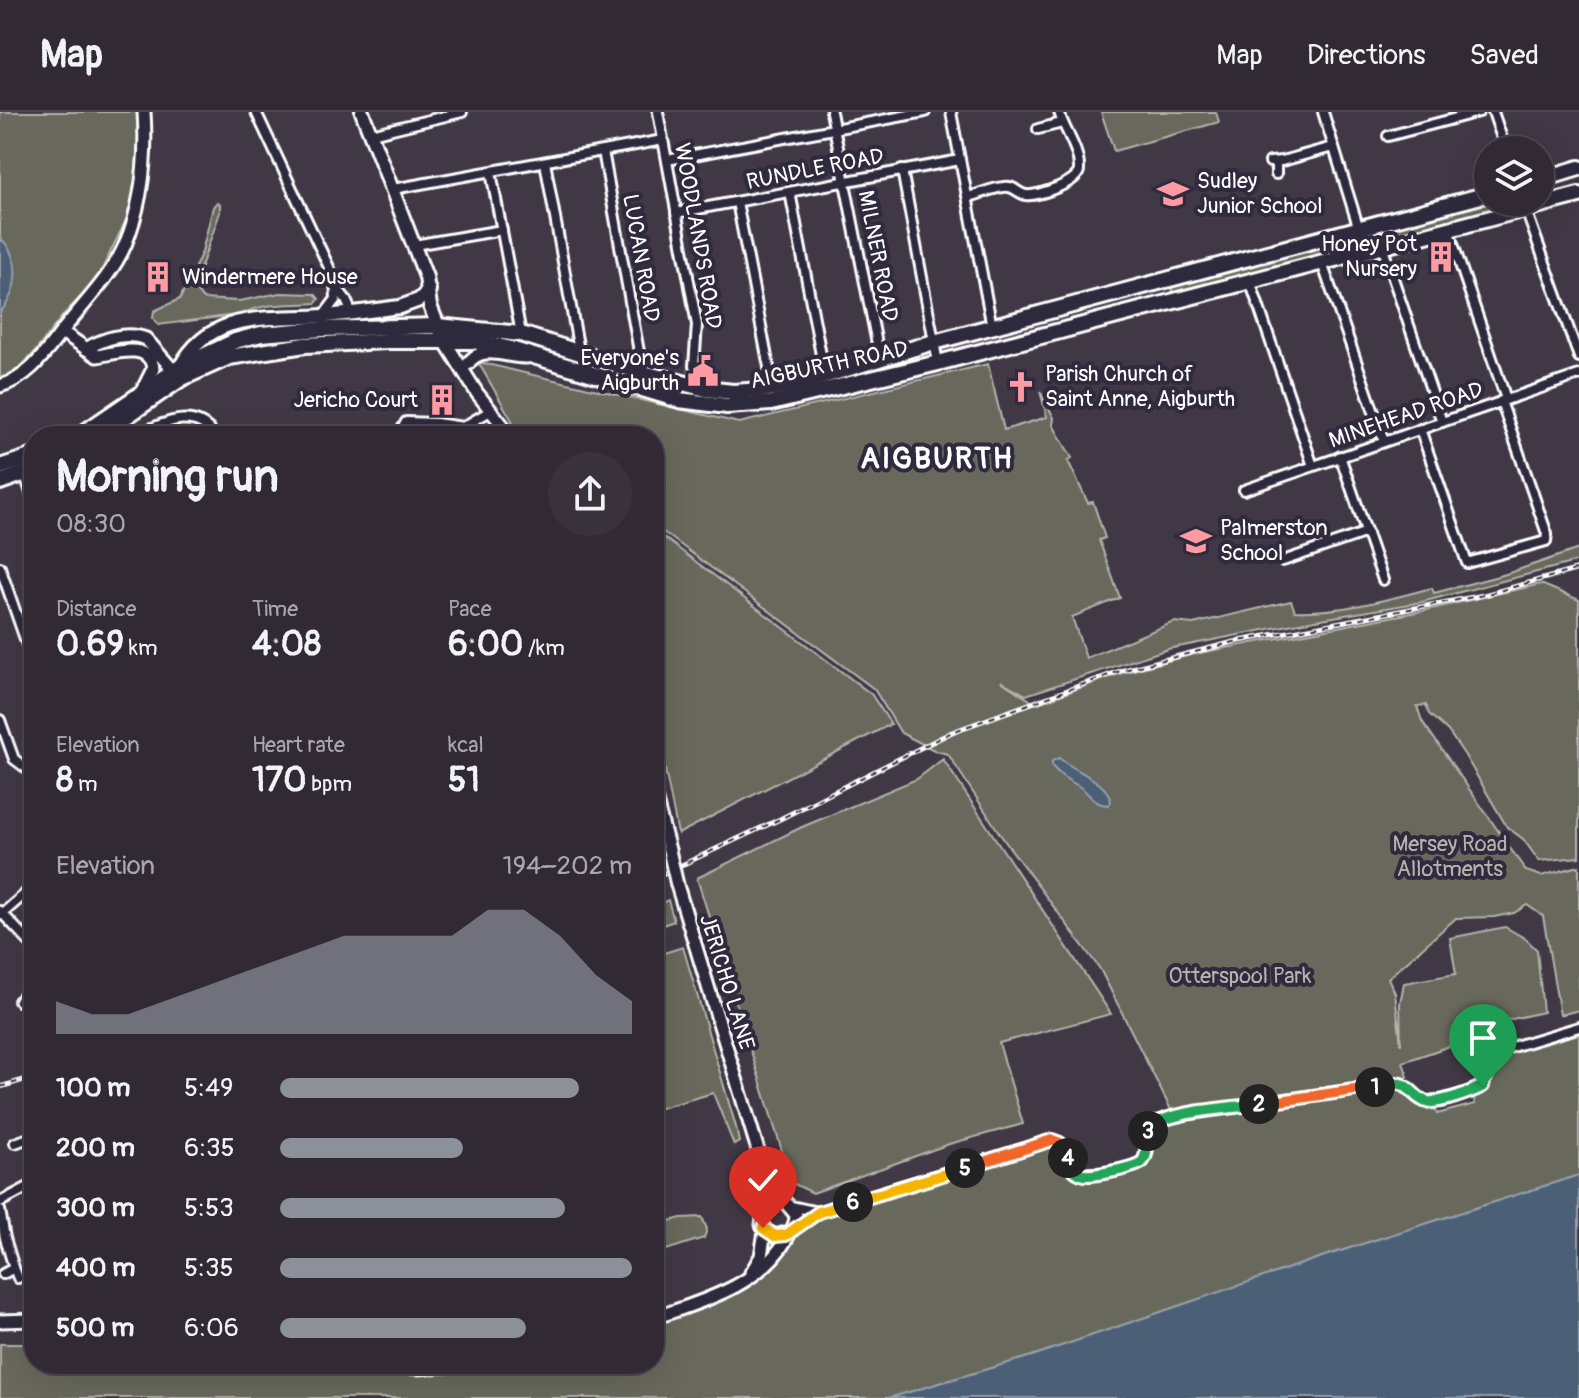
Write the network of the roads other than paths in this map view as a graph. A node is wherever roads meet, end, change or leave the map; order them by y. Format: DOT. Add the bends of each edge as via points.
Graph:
graph roads {
  1 [pos="144,112"];
  2 [pos="256,112"];
  3 [pos="362,112"];
  4 [pos="462,112"];
  5 [pos="659,112"];
  6 [pos="831,112"];
  7 [pos="925,112"];
  8 [pos="951,112"];
  9 [pos="1059,112"];
  10 [pos="1323,112"];
  11 [pos="1479,112"];
  12 [pos="1493,112"];
  13 [pos="1062,123"];
  14 [pos="834,129"];
  15 [pos="1038,129"];
  16 [pos="371,134"];
  17 [pos="1388,136"];
  18 [pos="1501,136"];
  19 [pos="663,140"];
  20 [pos="1333,147"];
  21 [pos="603,151"];
  22 [pos="667,160"];
  23 [pos="960,160"];
  24 [pos="545,162"];
  25 [pos="1579,168"];
  26 [pos="902,170"];
  27 [pos="491,172"];
  28 [pos="1276,174"];
  29 [pos="1554,176"];
  30 [pos="845,182"];
  31 [pos="393,189"];
  32 [pos="790,192"];
  33 [pos="1579,195"];
  34 [pos="968,197"];
  35 [pos="1474,198"];
  36 [pos="1554,200"];
  37 [pos="737,202"];
  38 [pos="676,213"];
  39 [pos="1489,216"];
  40 [pos="1528,216"];
  41 [pos="1448,229"];
  42 [pos="502,230"];
  43 [pos="1360,230"];
  44 [pos="414,245"];
  45 [pos="1382,246"];
  46 [pos="1322,263"];
  47 [pos="1250,281"];
  48 [pos="337,288"];
  49 [pos="429,290"];
  50 [pos="352,313"];
  51 [pos="323,316"];
  52 [pos="992,327"];
  53 [pos="62,332"];
  54 [pos="446,333"];
  55 [pos="521,334"];
  56 [pos="934,342"];
  57 [pos="86,349"];
  58 [pos="579,351"];
  59 [pos="532,357"];
  60 [pos="1579,357"];
  61 [pos="880,359"];
  62 [pos="938,363"];
  63 [pos="694,366"];
  64 [pos="177,369"];
  65 [pos="468,370"];
  66 [pos="640,372"];
  67 [pos="1579,375"];
  68 [pos="825,376"];
  69 [pos="674,382"];
  70 [pos="0,386"];
  71 [pos="773,388"];
  72 [pos="706,389"];
  73 [pos="139,395"];
  74 [pos="1503,400"];
  75 [pos="490,411"];
  76 [pos="126,417"];
  77 [pos="1442,422"];
  78 [pos="94,426"];
  79 [pos="113,426"];
  80 [pos="131,426"];
  81 [pos="158,426"];
  82 [pos="205,426"];
  83 [pos="404,426"];
  84 [pos="456,426"];
  85 [pos="465,426"];
  86 [pos="503,426"];
  87 [pos="1420,429"];
  88 [pos="1384,441"];
  89 [pos="1340,456"];
  90 [pos="24,459"];
  91 [pos="1313,466"];
  92 [pos="0,467"];
  93 [pos="24,474"];
  94 [pos="0,482"];
  95 [pos="1244,490"];
  96 [pos="1367,532"];
  97 [pos="1283,561"];
  98 [pos="0,567"];
  99 [pos="1383,580"];
  100 [pos="24,636"];
  101 [pos="0,720"];
  102 [pos="24,763"];
  103 [pos="664,840"];
  104 [pos="24,894"];
  105 [pos="1,912"];
  106 [pos="24,936"];
  107 [pos="24,995"];
  108 [pos="19,1001"];
  109 [pos="1579,1027"];
  110 [pos="24,1140"];
  111 [pos="13,1144"];
  112 [pos="767,1180"];
  113 [pos="24,1189"];
  114 [pos="0,1202"];
  115 [pos="789,1204"];
  116 [pos="765,1207"];
  117 [pos="0,1210"];
  118 [pos="819,1212"];
  119 [pos="765,1231"];
  120 [pos="791,1231"];
  121 [pos="14,1268"];
  122 [pos="3,1274"];
  123 [pos="748,1277"];
  124 [pos="18,1278"];
  125 [pos="664,1314"];
  126 [pos="24,1320"];
  127 [pos="0,1321"];
  1 -- 53 [label="street" via="143,189 124,247"];
  2 -- 48 [label="street"];
  3 -- 16 [label="main road"];
  4 -- 16 [label="street"];
  5 -- 19 [label="street, WOODLANDS ROAD"];
  6 -- 14 [label="street, MILNER ROAD"];
  7 -- 14 [label="street"];
  8 -- 23 [label="street"];
  9 -- 13 [label="street"];
  10 -- 20 [label="street"];
  11 -- 17 [label="street"];
  12 -- 18 [label="street"];
  13 -- 15 [label="street"];
  13 -- 34 [label="street" via="1079,167 1072,182 1030,196 1005,186"];
  14 -- 22 [label="street"];
  14 -- 30 [label="street, MILNER ROAD"];
  16 -- 31 [label="main road"];
  19 -- 21 [label="street"];
  19 -- 22 [label="street, WOODLANDS ROAD"];
  20 -- 28 [label="street" via="1273,162"];
  20 -- 43 [label="street"];
  21 -- 24 [label="street"];
  21 -- 66 [label="street, LUCAN ROAD"];
  22 -- 38 [label="street, WOODLANDS ROAD"];
  23 -- 26 [label="street, RUNDLE ROAD"];
  23 -- 34 [label="street"];
  24 -- 27 [label="street"];
  24 -- 58 [label="street"];
  25 -- 29 [label="highway"];
  26 -- 30 [label="street, RUNDLE ROAD"];
  26 -- 56 [label="street"];
  27 -- 31 [label="street"];
  27 -- 42 [label="street"];
  30 -- 32 [label="street, RUNDLE ROAD"];
  30 -- 61 [label="street, MILNER ROAD"];
  31 -- 44 [label="main road"];
  32 -- 37 [label="street, RUNDLE ROAD"];
  32 -- 68 [label="street"];
  33 -- 36 [label="highway, AIGBURTH ROAD"];
  34 -- 52 [label="street"];
  35 -- 43 [label="highway, AIGBURTH ROAD"];
  37 -- 38 [label="street, RUNDLE ROAD"];
  37 -- 71 [label="street"];
  38 -- 63 [label="street, WOODLANDS ROAD" via="697,325"];
  39 -- 41 [label="highway, AIGBURTH ROAD"];
  40 -- 60 [label="street"];
  41 -- 45 [label="highway, AIGBURTH ROAD"];
  41 -- 74 [label="street"];
  42 -- 44 [label="street"];
  42 -- 55 [label="street"];
  43 -- 52 [label="highway, AIGBURTH ROAD"];
  44 -- 49 [label="main road"];
  45 -- 46 [label="highway, AIGBURTH ROAD"];
  45 -- 77 [label="street"];
  46 -- 47 [label="highway, AIGBURTH ROAD"];
  46 -- 88 [label="street"];
  47 -- 62 [label="highway, AIGBURTH ROAD"];
  47 -- 91 [label="street"];
  48 -- 50 [label="street"];
  48 -- 51 [label="street" via="334,304"];
  49 -- 50 [label="main road" via="409,305"];
  49 -- 54 [label="main road" via="430,306"];
  50 -- 51 [label="main road"];
  51 -- 64 [label="main road" via="236,322 207,334"];
  52 -- 56 [label="highway, AIGBURTH ROAD"];
  53 -- 57 [label="street"];
  53 -- 70 [label="street" via="19,379"];
  54 -- 55 [label="highway, AIGBURTH ROAD"];
  54 -- 59 [label="highway, AIGBURTH ROAD"];
  54 -- 64 [label="highway, AIGBURTH ROAD" via="322,329 261,334"];
  54 -- 65 [label="street"];
  54 -- 76 [label="highway, AIGBURTH ROAD" via="229,357 196,369"];
  55 -- 58 [label="highway, AIGBURTH ROAD"];
  56 -- 61 [label="highway, AIGBURTH ROAD"];
  56 -- 62 [label="street"];
  57 -- 64 [label="street" via="117,337 139,336"];
  57 -- 73 [label="street" via="97,356 129,351 149,357 153,369"];
  58 -- 66 [label="highway, AIGBURTH ROAD"];
  59 -- 62 [label="highway, AIGBURTH ROAD" via="679,400 727,406 795,399"];
  59 -- 65 [label="street" via="481,352 473,356"];
  61 -- 68 [label="highway, AIGBURTH ROAD"];
  63 -- 69 [label="street"];
  63 -- 72 [label="street" via="697,382"];
  64 -- 73 [label="highway, AIGBURTH ROAD"];
  65 -- 75 [label="street"];
  66 -- 69 [label="highway, AIGBURTH ROAD"];
  67 -- 74 [label="street, MINEHEAD ROAD"];
  68 -- 71 [label="highway, AIGBURTH ROAD"];
  69 -- 72 [label="highway, AIGBURTH ROAD"];
  71 -- 72 [label="highway, AIGBURTH ROAD"];
  73 -- 78 [label="highway, AIGBURTH ROAD"];
  74 -- 77 [label="street, MINEHEAD ROAD"];
  74 -- 87 [label="street" via="1546,541 1467,563"];
  75 -- 85 [label="street"];
  75 -- 86 [label="street"];
  76 -- 79 [label="highway, AIGBURTH ROAD"];
  76 -- 80 [label="street"];
  77 -- 87 [label="street, MINEHEAD ROAD"];
  81 -- 82 [label="street" via="183,419"];
  83 -- 84 [label="street"];
  87 -- 88 [label="street, MINEHEAD ROAD"];
  88 -- 89 [label="street, MINEHEAD ROAD"];
  89 -- 91 [label="street, MINEHEAD ROAD"];
  89 -- 96 [label="street"];
  90 -- 92 [label="highway"];
  91 -- 95 [label="street, MINEHEAD ROAD"];
  93 -- 94 [label="highway"];
  96 -- 97 [label="street"];
  96 -- 99 [label="street"];
  98 -- 100 [label="street"];
  101 -- 102 [label="street" via="14,759"];
  103 -- 112 [label="street, JERICHO LANE, bridge"];
  104 -- 105 [label="street"];
  105 -- 106 [label="street"];
  107 -- 108 [label="street"];
  109 -- 118 [label="street" via="1495,1052 1483,1086 1434,1101 1416,1097 1400,1083 1170,1117 1151,1125 1146,1155 1135,1166 1086,1175 1070,1166 1060,1143 1052,1140"];
  110 -- 111 [label="street"];
  112 -- 115 [label="street, JERICHO LANE"];
  112 -- 116 [label="street, JERICHO LANE"];
  113 -- 114 [label="street"];
  115 -- 116 [label="street" via="775,1201"];
  115 -- 118 [label="street"];
  115 -- 120 [label="street" via="796,1215"];
  116 -- 119 [label="street"];
  117 -- 121 [label="street"];
  118 -- 120 [label="street"];
  119 -- 120 [label="street" via="780,1237"];
  119 -- 123 [label="street" via="761,1256"];
  120 -- 123 [label="street" via="769,1263"];
  121 -- 122 [label="street"];
  121 -- 124 [label="street"];
  123 -- 125 [label="street" via="713,1297"];
  126 -- 127 [label="street"];
}
